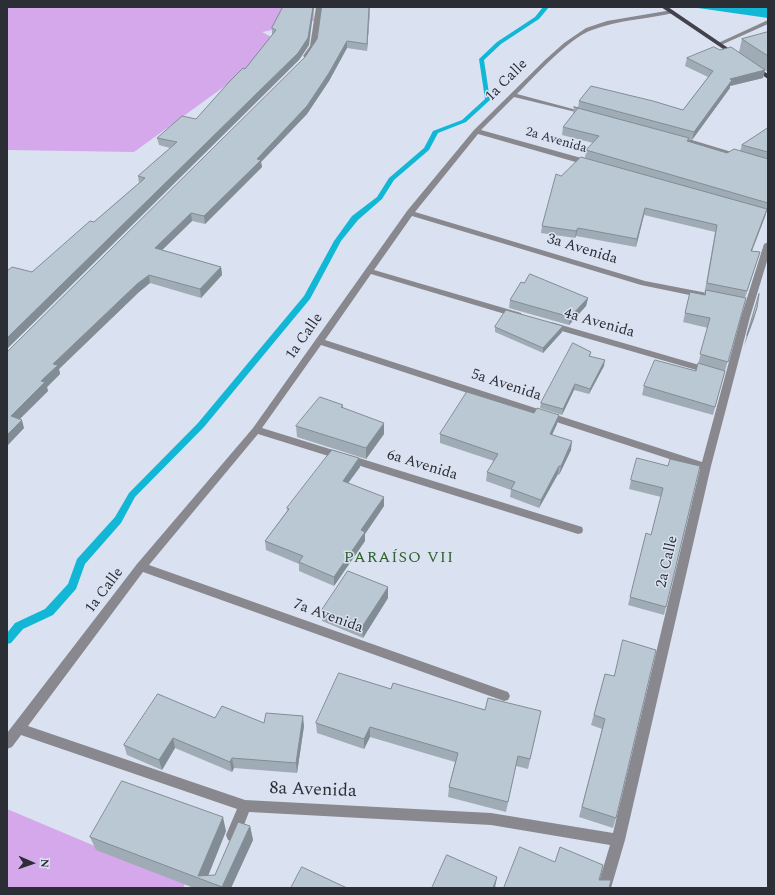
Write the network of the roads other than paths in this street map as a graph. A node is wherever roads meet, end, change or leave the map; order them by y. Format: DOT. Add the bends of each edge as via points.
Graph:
graph roads {
  1 [pos="319,7"];
  2 [pos="668,10"];
  3 [pos="768,22"];
  4 [pos="719,44"];
  5 [pos="743,60"];
  6 [pos="302,62"];
  7 [pos="750,65"];
  8 [pos="768,77"];
  9 [pos="513,95"];
  10 [pos="596,117"];
  11 [pos="476,131"];
  12 [pos="671,137"];
  13 [pos="746,158"];
  14 [pos="599,166"];
  15 [pos="410,213"];
  16 [pos="768,244"];
  17 [pos="368,271"];
  18 [pos="712,296"];
  19 [pos="526,318"];
  20 [pos="542,322"];
  21 [pos="319,341"];
  22 [pos="730,377"];
  23 [pos="256,430"];
  24 [pos="706,467"];
  25 [pos="578,530"];
  26 [pos="141,567"];
  27 [pos="504,696"];
  28 [pos="18,728"];
  29 [pos="7,743"];
  30 [pos="245,806"];
  31 [pos="618,840"];
  32 [pos="227,847"];
  33 [pos="604,888"];
  1 -- 6 [label="street" via="313,46"];
  2 -- 4 [label="main road"];
  2 -- 9 [label="street, 1a Calle" via="588,29 552,57"];
  3 -- 4 [label="street"];
  4 -- 5 [label="main road"];
  7 -- 8 [label="main road"];
  9 -- 10 [label="street"];
  9 -- 11 [label="street, 1a Calle"];
  11 -- 14 [label="street, 2a Avenida"];
  11 -- 15 [label="street, 1a Calle"];
  12 -- 13 [label="street"];
  15 -- 17 [label="street, 1a Calle"];
  15 -- 18 [label="street, 3a Avenida" via="644,283"];
  16 -- 22 [label="street, 2a Calle" via="745,303"];
  17 -- 19 [label="street"];
  17 -- 21 [label="street, 1a Calle"];
  20 -- 22 [label="street, 4a Avenida"];
  21 -- 23 [label="street, 1a Calle"];
  21 -- 24 [label="street, 5a Avenida"];
  22 -- 24 [label="street, 2a Calle"];
  23 -- 25 [label="street, 6a Avenida"];
  23 -- 26 [label="street, 1a Calle"];
  24 -- 31 [label="street, 2a Calle"];
  26 -- 27 [label="street, 7a Avenida"];
  26 -- 28 [label="street, 1a Calle"];
  28 -- 29 [label="street, 1a Calle"];
  28 -- 30 [label="street, 8a Avenida"];
  30 -- 31 [label="street, 8a Avenida" via="491,819"];
  30 -- 32 [label="street"];
  31 -- 33 [label="street, 2a Calle"];
}
